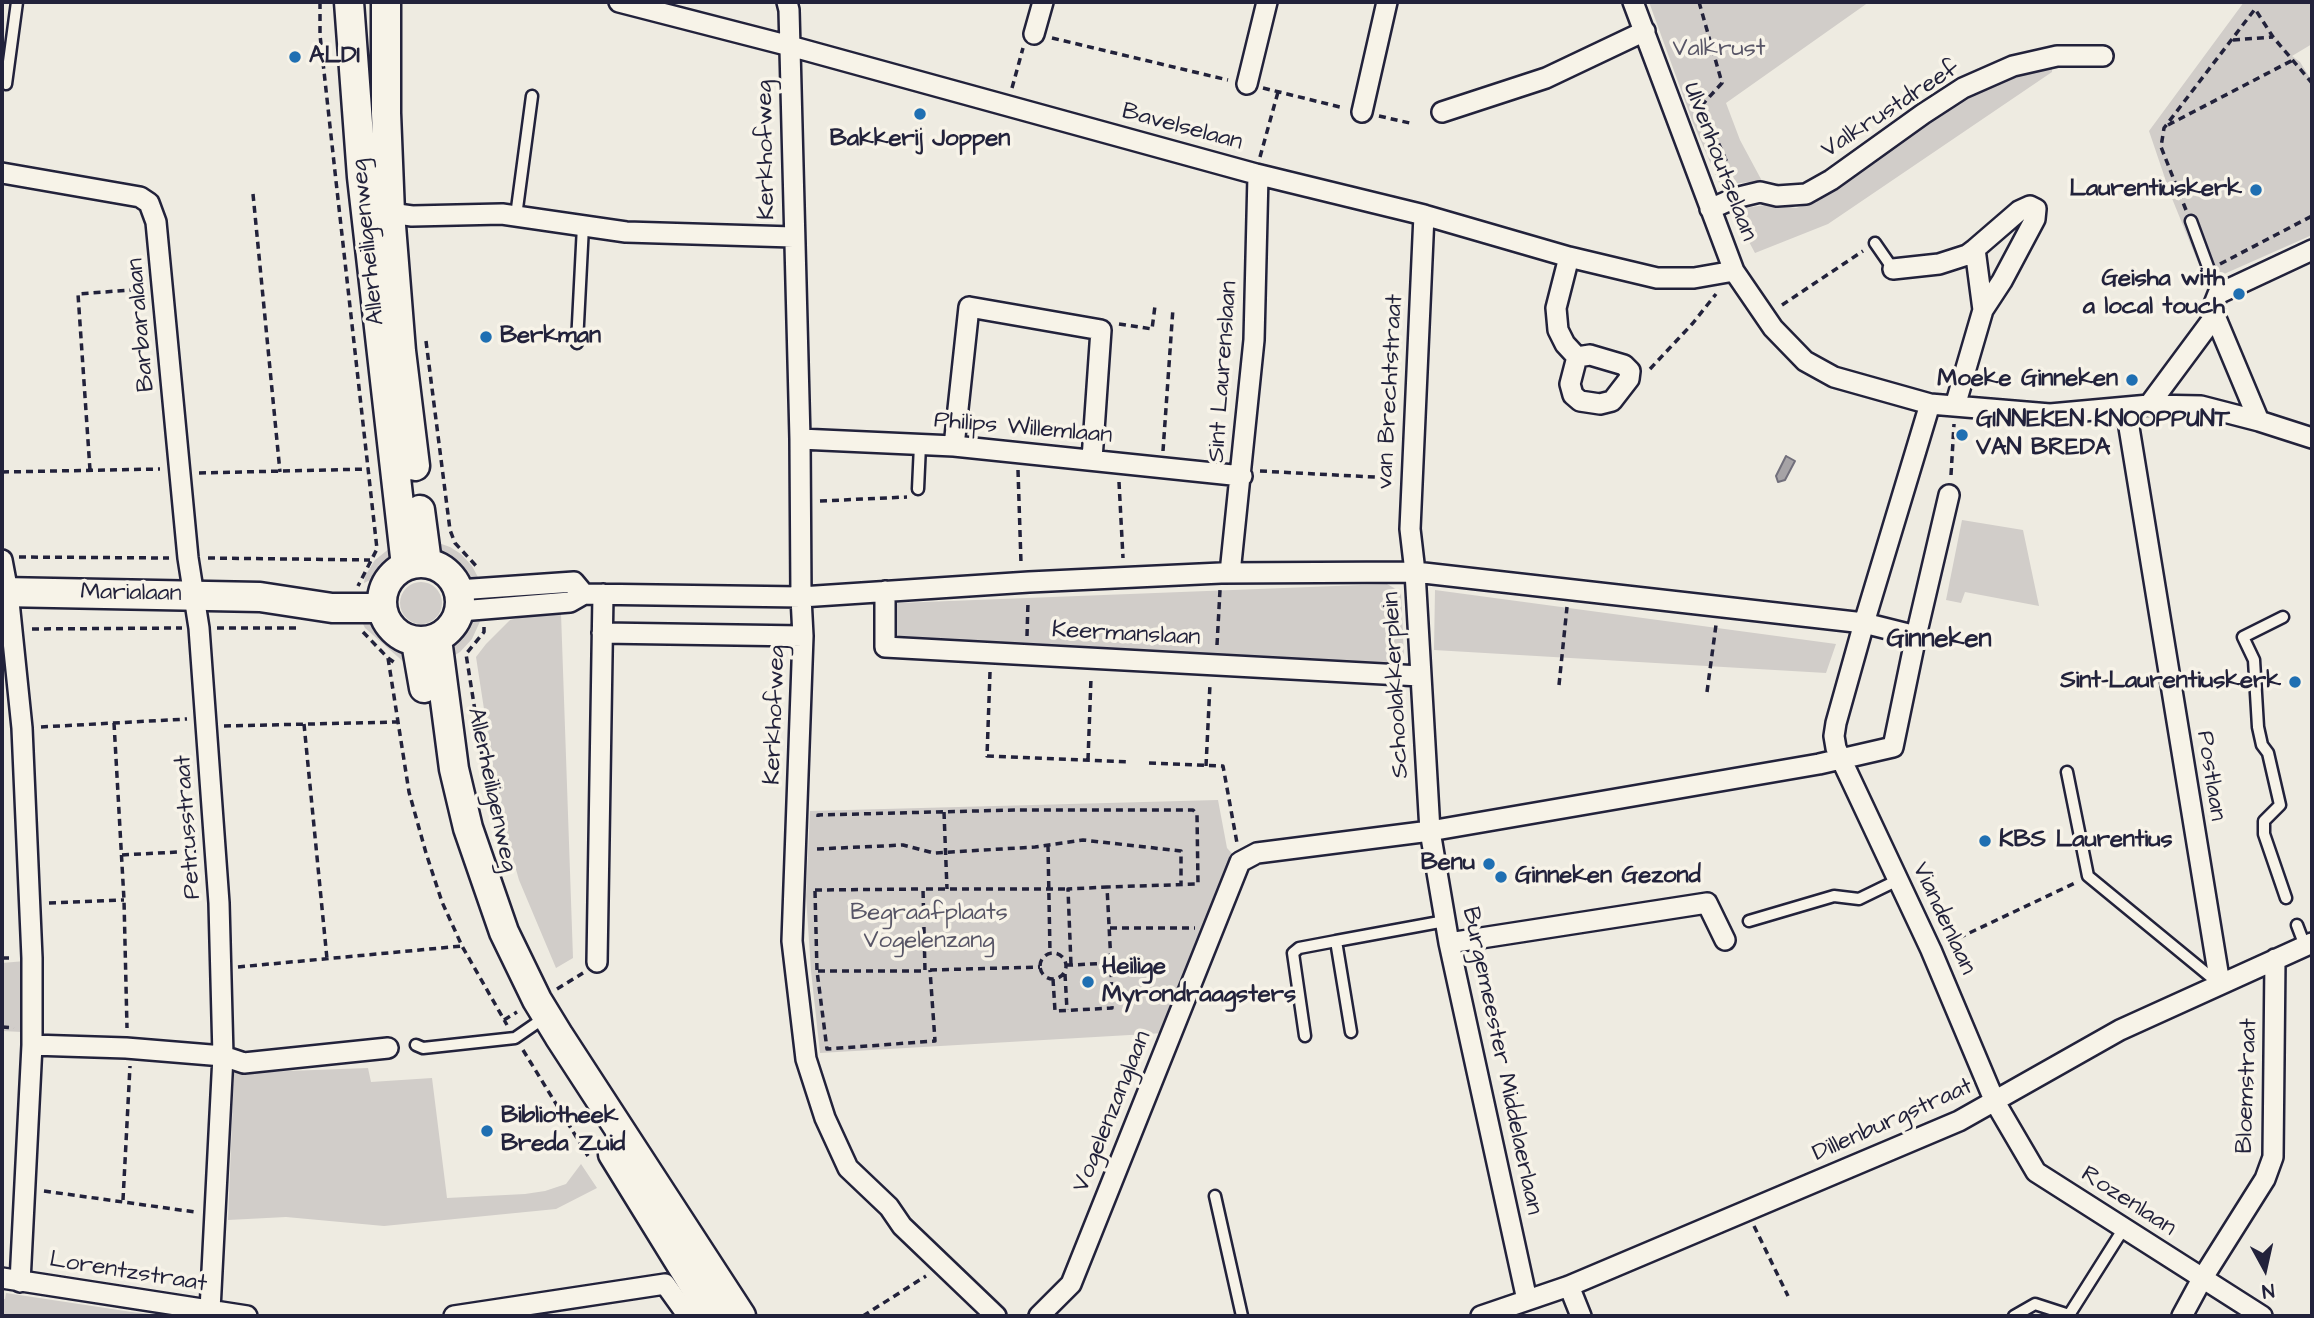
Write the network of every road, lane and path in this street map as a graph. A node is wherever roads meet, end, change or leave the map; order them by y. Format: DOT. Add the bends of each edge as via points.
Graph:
graph roads {
  1 [pos="18,2"];
  2 [pos="320,2"];
  3 [pos="349,2"];
  4 [pos="386,2"];
  5 [pos="619,2"];
  6 [pos="787,2"];
  7 [pos="1043,2"];
  8 [pos="1267,2"];
  9 [pos="1387,2"];
  10 [pos="1633,2"];
  11 [pos="1699,2"];
  12 [pos="1644,31"];
  13 [pos="1034,34"];
  14 [pos="2273,37"];
  15 [pos="2231,40"];
  16 [pos="790,46"];
  17 [pos="2103,56"];
  18 [pos="2293,60"];
  19 [pos="2312,83"];
  20 [pos="6,84"];
  21 [pos="1247,84"];
  22 [pos="1278,92"];
  23 [pos="532,96"];
  24 [pos="1008,106"];
  25 [pos="1362,112"];
  26 [pos="1442,112"];
  27 [pos="1414,124"];
  28 [pos="2166,126"];
  29 [pos="2,173"];
  30 [pos="1257,174"];
  31 [pos="253,194"];
  32 [pos="1707,202"];
  33 [pos="390,213"];
  34 [pos="1424,215"];
  35 [pos="516,216"];
  36 [pos="2312,216"];
  37 [pos="2191,221"];
  38 [pos="583,226"];
  39 [pos="793,237"];
  40 [pos="1875,243"];
  41 [pos="1975,249"];
  42 [pos="2312,250"];
  43 [pos="1570,257"];
  44 [pos="1892,270"];
  45 [pos="2208,270"];
  46 [pos="1734,271"];
  47 [pos="163,288"];
  48 [pos="2218,294"];
  49 [pos="1155,306"];
  50 [pos="1173,308"];
  51 [pos="1983,310"];
  52 [pos="1765,316"];
  53 [pos="2215,316"];
  54 [pos="1101,330"];
  55 [pos="425,331"];
  56 [pos="577,343"];
  57 [pos="1577,357"];
  58 [pos="1630,371"];
  59 [pos="1930,404"];
  60 [pos="1955,405"];
  61 [pos="2149,405"];
  62 [pos="2126,409"];
  63 [pos="2259,421"];
  64 [pos="2312,438"];
  65 [pos="800,439"];
  66 [pos="920,445"];
  67 [pos="954,446"];
  68 [pos="1017,452"];
  69 [pos="1092,459"];
  70 [pos="1118,462"];
  71 [pos="1162,467"];
  72 [pos="369,469"];
  73 [pos="90,470"];
  74 [pos="180,471"];
  75 [pos="2,472"];
  76 [pos="281,472"];
  77 [pos="1242,473"];
  78 [pos="1412,479"];
  79 [pos="918,489"];
  80 [pos="1949,495"];
  81 [pos="800,501"];
  82 [pos="2,560"];
  83 [pos="416,564"];
  84 [pos="1415,572"];
  85 [pos="1225,573"];
  86 [pos="1124,578"];
  87 [pos="1025,583"];
  88 [pos="1569,588"];
  89 [pos="885,591"];
  90 [pos="5,592"];
  91 [pos="594,594"];
  92 [pos="194,595"];
  93 [pos="374,597"];
  94 [pos="801,597"];
  95 [pos="473,599"];
  96 [pos="1719,606"];
  97 [pos="2283,617"];
  98 [pos="1864,623"];
  99 [pos="359,629"];
  100 [pos="602,633"];
  101 [pos="803,636"];
  102 [pos="1916,636"];
  103 [pos="426,640"];
  104 [pos="991,653"];
  105 [pos="1026,654"];
  106 [pos="388,658"];
  107 [pos="1092,658"];
  108 [pos="1214,665"];
  109 [pos="1420,676"];
  110 [pos="1559,685"];
  111 [pos="1707,692"];
  112 [pos="206,722"];
  113 [pos="397,722"];
  114 [pos="114,723"];
  115 [pos="304,724"];
  116 [pos="22,729"];
  117 [pos="1841,759"];
  118 [pos="1088,760"];
  119 [pos="1130,762"];
  120 [pos="1149,763"];
  121 [pos="1206,766"];
  122 [pos="2067,772"];
  123 [pos="944,812"];
  124 [pos="492,818"];
  125 [pos="817,826"];
  126 [pos="1430,831"];
  127 [pos="817,837"];
  128 [pos="1048,845"];
  129 [pos="215,850"];
  130 [pos="945,852"];
  131 [pos="122,855"];
  132 [pos="1240,862"];
  133 [pos="2088,876"];
  134 [pos="1898,880"];
  135 [pos="1181,884"];
  136 [pos="1107,887"];
  137 [pos="923,889"];
  138 [pos="947,889"];
  139 [pos="1049,889"];
  140 [pos="1068,889"];
  141 [pos="2286,898"];
  142 [pos="124,900"];
  143 [pos="30,903"];
  144 [pos="1749,920"];
  145 [pos="1445,921"];
  146 [pos="2297,925"];
  147 [pos="1110,928"];
  148 [pos="1213,928"];
  149 [pos="1725,940"];
  150 [pos="1336,941"];
  151 [pos="1449,943"];
  152 [pos="2309,944"];
  153 [pos="463,946"];
  154 [pos="1931,950"];
  155 [pos="1050,953"];
  156 [pos="327,959"];
  157 [pos="2275,959"];
  158 [pos="597,962"];
  159 [pos="1111,963"];
  160 [pos="1069,965"];
  161 [pos="1040,967"];
  162 [pos="222,969"];
  163 [pos="928,970"];
  164 [pos="817,971"];
  165 [pos="1065,973"];
  166 [pos="1054,979"];
  167 [pos="2220,985"];
  168 [pos="556,989"];
  169 [pos="1067,1010"];
  170 [pos="540,1021"];
  171 [pos="1351,1032"];
  172 [pos="1305,1036"];
  173 [pos="32,1045"];
  174 [pos="416,1045"];
  175 [pos="129,1048"];
  176 [pos="388,1048"];
  177 [pos="223,1056"];
  178 [pos="1995,1102"];
  179 [pos="24,1188"];
  180 [pos="1215,1196"];
  181 [pos="123,1200"];
  182 [pos="1746,1212"];
  183 [pos="215,1215"];
  184 [pos="2124,1228"];
  185 [pos="937,1260"];
  186 [pos="2202,1279"];
  187 [pos="11,1280"];
  188 [pos="1569,1286"];
  189 [pos="1788,1296"];
  190 [pos="1527,1300"];
  191 [pos="210,1310"];
  192 [pos="247,1316"];
  193 [pos="454,1316"];
  194 [pos="688,1316"];
  195 [pos="713,1316"];
  196 [pos="741,1316"];
  197 [pos="863,1316"];
  198 [pos="996,1316"];
  199 [pos="1040,1316"];
  200 [pos="1241,1316"];
  201 [pos="1481,1316"];
  202 [pos="1581,1316"];
  203 [pos="2014,1316"];
  204 [pos="2182,1316"];
  205 [pos="2262,1316"];
  1 -- 20 [label="lane"];
  2 -- 72 [label="path"];
  3 -- 83 [label="main road, Allerheiligenweg" via="362,177"];
  4 -- 33 [label="main road, Allerheiligenweg"];
  5 -- 16 [label="street, Bavelselaan"];
  6 -- 16 [label="street, Kerkhofweg"];
  7 -- 13 [label="street"];
  8 -- 21 [label="street"];
  9 -- 25 [label="street"];
  10 -- 12 [label="street, Ulvenhoutselaan"];
  11 -- 32 [label="path" via="1723,83 1702,105 1728,165"];
  12 -- 26 [label="street" via="1546,78"];
  12 -- 32 [label="street, Ulvenhoutselaan"];
  13 -- 21 [label="path"];
  13 -- 24 [label="path" via="1027,32"];
  14 -- 15 [label="path"];
  14 -- 15 [label="path" via="2255,9"];
  14 -- 18 [label="path"];
  15 -- 28 [label="path"];
  16 -- 24 [label="street, Bavelselaan"];
  16 -- 39 [label="street, Kerkhofweg"];
  17 -- 32 [label="street, Valkrustdreef" via="2026,61 1963,88 1806,194 1760,192"];
  18 -- 19 [label="path"];
  18 -- 28 [label="path"];
  21 -- 22 [label="path"];
  22 -- 25 [label="path"];
  22 -- 30 [label="path"];
  23 -- 35 [label="lane"];
  24 -- 30 [label="street, Bavelselaan"];
  25 -- 27 [label="path"];
  28 -- 37 [label="path" via="2161,147"];
  29 -- 47 [label="street, Barbaralaan" via="140,197 149,203 156,222"];
  30 -- 34 [label="street, Bavelselaan"];
  30 -- 77 [label="street, Sint Laurenslaan" via="1254,340"];
  31 -- 76 [label="path"];
  32 -- 46 [label="street, Ulvenhoutselaan"];
  33 -- 35 [label="street, Allerheiligenweg"];
  33 -- 83 [label="main road, Allerheiligenweg"];
  34 -- 43 [label="street, Bavelselaan"];
  34 -- 78 [label="street, van Brechtstraat"];
  35 -- 38 [label="street, Allerheiligenweg"];
  36 -- 45 [label="path"];
  37 -- 45 [label="lane"];
  38 -- 39 [label="street, Allerheiligenweg" via="682,235"];
  38 -- 56 [label="lane"];
  39 -- 65 [label="street, Kerkhofweg"];
  40 -- 44 [label="lane"];
  40 -- 52 [label="path"];
  41 -- 44 [label="street" via="1939,264"];
  41 -- 51 [label="street"];
  41 -- 51 [label="street" via="2022,209 2036,209 2035,219"];
  42 -- 48 [label="street"];
  43 -- 46 [label="street, Bavelselaan" via="1657,278"];
  43 -- 57 [label="street" via="1556,308 1558,330"];
  45 -- 48 [label="lane"];
  46 -- 52 [label="street, Ulvenhoutselaan"];
  46 -- 58 [label="path" via="1649,370"];
  47 -- 73 [label="path" via="78,294"];
  47 -- 74 [label="street, Barbaralaan"];
  48 -- 53 [label="street"];
  49 -- 54 [label="path" via="1152,329 1115,323"];
  50 -- 71 [label="path"];
  51 -- 60 [label="street"];
  52 -- 59 [label="street, Ulvenhoutselaan" via="1805,361 1834,377"];
  53 -- 61 [label="street"];
  53 -- 63 [label="street"];
  54 -- 67 [label="street" via="969,307"];
  54 -- 69 [label="street"];
  55 -- 95 [label="path, Allerheiligenweg" via="450,530 455,543 478,565"];
  57 -- 58 [label="street" via="1613,361"];
  57 -- 58 [label="street" via="1570,384 1580,401 1612,401"];
  59 -- 60 [label="street, Ulvenhoutselaan"];
  59 -- 98 [label="street, Viandenlaan"];
  60 -- 62 [label="street, Ulvenhoutselaan" via="2050,414"];
  60 -- 80 [label="path"];
  61 -- 62 [label="street, Ulvenhoutselaan"];
  61 -- 63 [label="street, Ulvenhoutselaan" via="2201,406"];
  62 -- 167 [label="street, Postlaan"];
  63 -- 64 [label="street, Ulvenhoutselaan"];
  65 -- 66 [label="street, Philips Willemlaan"];
  65 -- 81 [label="street, Kerkhofweg"];
  66 -- 67 [label="street, Philips Willemlaan"];
  66 -- 79 [label="lane"];
  67 -- 68 [label="street, Philips Willemlaan"];
  68 -- 69 [label="street, Philips Willemlaan"];
  68 -- 87 [label="path"];
  69 -- 70 [label="street, Philips Willemlaan"];
  70 -- 71 [label="street, Philips Willemlaan"];
  70 -- 86 [label="path"];
  71 -- 77 [label="street, Philips Willemlaan"];
  72 -- 76 [label="path"];
  72 -- 93 [label="path" via="377,549 359,581"];
  73 -- 74 [label="path"];
  73 -- 75 [label="path"];
  74 -- 76 [label="path"];
  74 -- 92 [label="street, Barbaralaan"];
  77 -- 78 [label="path"];
  77 -- 85 [label="street, Sint Laurenslaan"];
  78 -- 84 [label="street, van Brechtstraat" via="1410,529"];
  79 -- 81 [label="path" via="908,491 908,497"];
  80 -- 102 [label="street"];
  81 -- 94 [label="street, Kerkhofweg"];
  82 -- 90 [label="street"];
  83 -- 93 [label="main road" via="396,571"];
  83 -- 95 [label="main road" via="443,568"];
  84 -- 85 [label="street, Keermanslaan"];
  84 -- 88 [label="street, Schoolakkerplein"];
  84 -- 109 [label="street, Schoolakkerplein"];
  85 -- 86 [label="street, Keermanslaan"];
  85 -- 108 [label="path"];
  86 -- 87 [label="street, Keermanslaan"];
  87 -- 89 [label="street, Keermanslaan"];
  87 -- 105 [label="path"];
  88 -- 96 [label="street, Schoolakkerplein"];
  88 -- 110 [label="path"];
  89 -- 94 [label="street, Keermanslaan"];
  89 -- 104 [label="street, Keermanslaan" via="885,647"];
  90 -- 92 [label="main road, Marialaan"];
  90 -- 116 [label="street"];
  91 -- 94 [label="street, Keermanslaan"];
  91 -- 95 [label="street, Keermanslaan" via="570,601"];
  91 -- 100 [label="street"];
  92 -- 93 [label="main road, Marialaan" via="260,597 332,608"];
  92 -- 112 [label="street, Petrusstraat"];
  93 -- 103 [label="main road" via="400,636"];
  94 -- 101 [label="street, Kerkhofweg"];
  95 -- 103 [label="main road" via="451,629"];
  95 -- 124 [label="path, Allerheiligenweg" via="484,632 466,654"];
  96 -- 98 [label="street, Schoolakkerplein"];
  96 -- 111 [label="path"];
  97 -- 141 [label="lane" via="2244,637 2255,660 2258,727 2280,805 2264,821 2264,834"];
  98 -- 102 [label="street"];
  98 -- 117 [label="street, Viandenlaan" via="1836,723 1834,736"];
  99 -- 106 [label="path"];
  100 -- 101 [label="street"];
  100 -- 158 [label="street"];
  101 -- 185 [label="street, Kerkhofweg" via="792,941 806,1059 848,1168"];
  102 -- 117 [label="street" via="1893,747"];
  103 -- 170 [label="main road, Allerheiligenweg" via="441,799 460,867 488,938"];
  104 -- 105 [label="street, Keermanslaan"];
  104 -- 118 [label="path" via="987,756"];
  105 -- 107 [label="street, Keermanslaan"];
  107 -- 108 [label="street, Keermanslaan"];
  107 -- 118 [label="path"];
  108 -- 109 [label="street, Keermanslaan"];
  108 -- 121 [label="path"];
  109 -- 126 [label="street, Schoolakkerplein"];
  112 -- 114 [label="path"];
  112 -- 115 [label="path"];
  112 -- 129 [label="street, Petrusstraat"];
  113 -- 115 [label="path"];
  114 -- 116 [label="path"];
  114 -- 131 [label="path"];
  115 -- 156 [label="path"];
  116 -- 143 [label="street"];
  117 -- 126 [label="street"];
  117 -- 134 [label="street, Viandenlaan"];
  118 -- 119 [label="path"];
  120 -- 121 [label="path"];
  121 -- 132 [label="path" via="1223,766"];
  122 -- 133 [label="lane"];
  123 -- 125 [label="path" via="818,815"];
  123 -- 130 [label="path"];
  123 -- 135 [label="path" via="1192,810 1197,814 1198,884"];
  126 -- 132 [label="street" via="1257,853"];
  126 -- 145 [label="street, Burgemeester Middelaerlaan"];
  127 -- 130 [label="path" via="817,849 903,845"];
  128 -- 130 [label="path"];
  128 -- 135 [label="path" via="1083,840 1181,851"];
  128 -- 139 [label="path"];
  129 -- 131 [label="path"];
  129 -- 162 [label="street, Petrusstraat"];
  130 -- 138 [label="path"];
  131 -- 142 [label="path"];
  132 -- 148 [label="street, Vogelenzanglaan"];
  133 -- 154 [label="path"];
  133 -- 167 [label="lane"];
  134 -- 144 [label="lane" via="1859,899 1834,896"];
  134 -- 154 [label="street, Viandenlaan"];
  135 -- 136 [label="path"];
  136 -- 140 [label="path"];
  136 -- 147 [label="path"];
  137 -- 138 [label="path"];
  137 -- 163 [label="path"];
  137 -- 164 [label="path" via="815,890"];
  138 -- 139 [label="path"];
  139 -- 140 [label="path"];
  139 -- 155 [label="path"];
  140 -- 160 [label="path"];
  142 -- 143 [label="path"];
  142 -- 175 [label="path"];
  143 -- 173 [label="street"];
  145 -- 150 [label="lane"];
  145 -- 151 [label="street, Burgemeester Middelaerlaan"];
  146 -- 152 [label="lane"];
  147 -- 148 [label="path"];
  147 -- 159 [label="path"];
  148 -- 199 [label="street, Vogelenzanglaan" via="1071,1284"];
  149 -- 151 [label="street" via="1707,903"];
  150 -- 171 [label="lane"];
  150 -- 172 [label="lane" via="1293,953"];
  151 -- 190 [label="street, Burgemeester Middelaerlaan"];
  152 -- 157 [label="street, Dillenburgstraat"];
  153 -- 156 [label="path"];
  154 -- 178 [label="street, Viandenlaan"];
  155 -- 160 [label="path" via="1062,956"];
  155 -- 161 [label="path"];
  156 -- 162 [label="path"];
  157 -- 167 [label="street, Dillenburgstraat"];
  157 -- 186 [label="street, Bloemstraat" via="2273,1157 2265,1179"];
  158 -- 168 [label="path"];
  159 -- 160 [label="path"];
  159 -- 169 [label="path" via="1112,1008"];
  160 -- 165 [label="path"];
  161 -- 163 [label="path"];
  161 -- 166 [label="path" via="1043,975"];
  162 -- 177 [label="street, Petrusstraat"];
  163 -- 164 [label="path"];
  163 -- 164 [label="path" via="935,1041 827,1049"];
  165 -- 166 [label="path"];
  165 -- 169 [label="path"];
  166 -- 169 [label="path" via="1055,1011"];
  167 -- 178 [label="street, Dillenburgstraat" via="2120,1030"];
  170 -- 174 [label="lane" via="515,1038"];
  170 -- 195 [label="main road, Allerheiligenweg"];
  170 -- 196 [label="main road, Allerheiligenweg"];
  173 -- 175 [label="street"];
  173 -- 179 [label="street"];
  175 -- 177 [label="street"];
  175 -- 181 [label="path"];
  176 -- 177 [label="street" via="244,1063"];
  177 -- 183 [label="street, Petrusstraat"];
  178 -- 182 [label="street, Dillenburgstraat"];
  178 -- 184 [label="street, Rozenlaan" via="2036,1172"];
  179 -- 181 [label="path"];
  179 -- 187 [label="street"];
  180 -- 200 [label="lane"];
  181 -- 183 [label="path"];
  182 -- 188 [label="street, Dillenburgstraat"];
  182 -- 189 [label="path"];
  183 -- 191 [label="street, Petrusstraat"];
  184 -- 186 [label="street, Rozenlaan"];
  184 -- 203 [label="lane" via="2069,1315 2035,1304"];
  185 -- 197 [label="path" via="925,1278"];
  185 -- 198 [label="street, Kerkhofweg"];
  186 -- 204 [label="street, Bloemstraat"];
  186 -- 205 [label="street, Rozenlaan"];
  187 -- 191 [label="street, Lorentzstraat"];
  188 -- 190 [label="street, Dillenburgstraat"];
  188 -- 202 [label="street"];
  190 -- 201 [label="street, Dillenburgstraat"];
  191 -- 192 [label="street, Lorentzstraat"];
  193 -- 194 [label="street" via="665,1284"];
}
